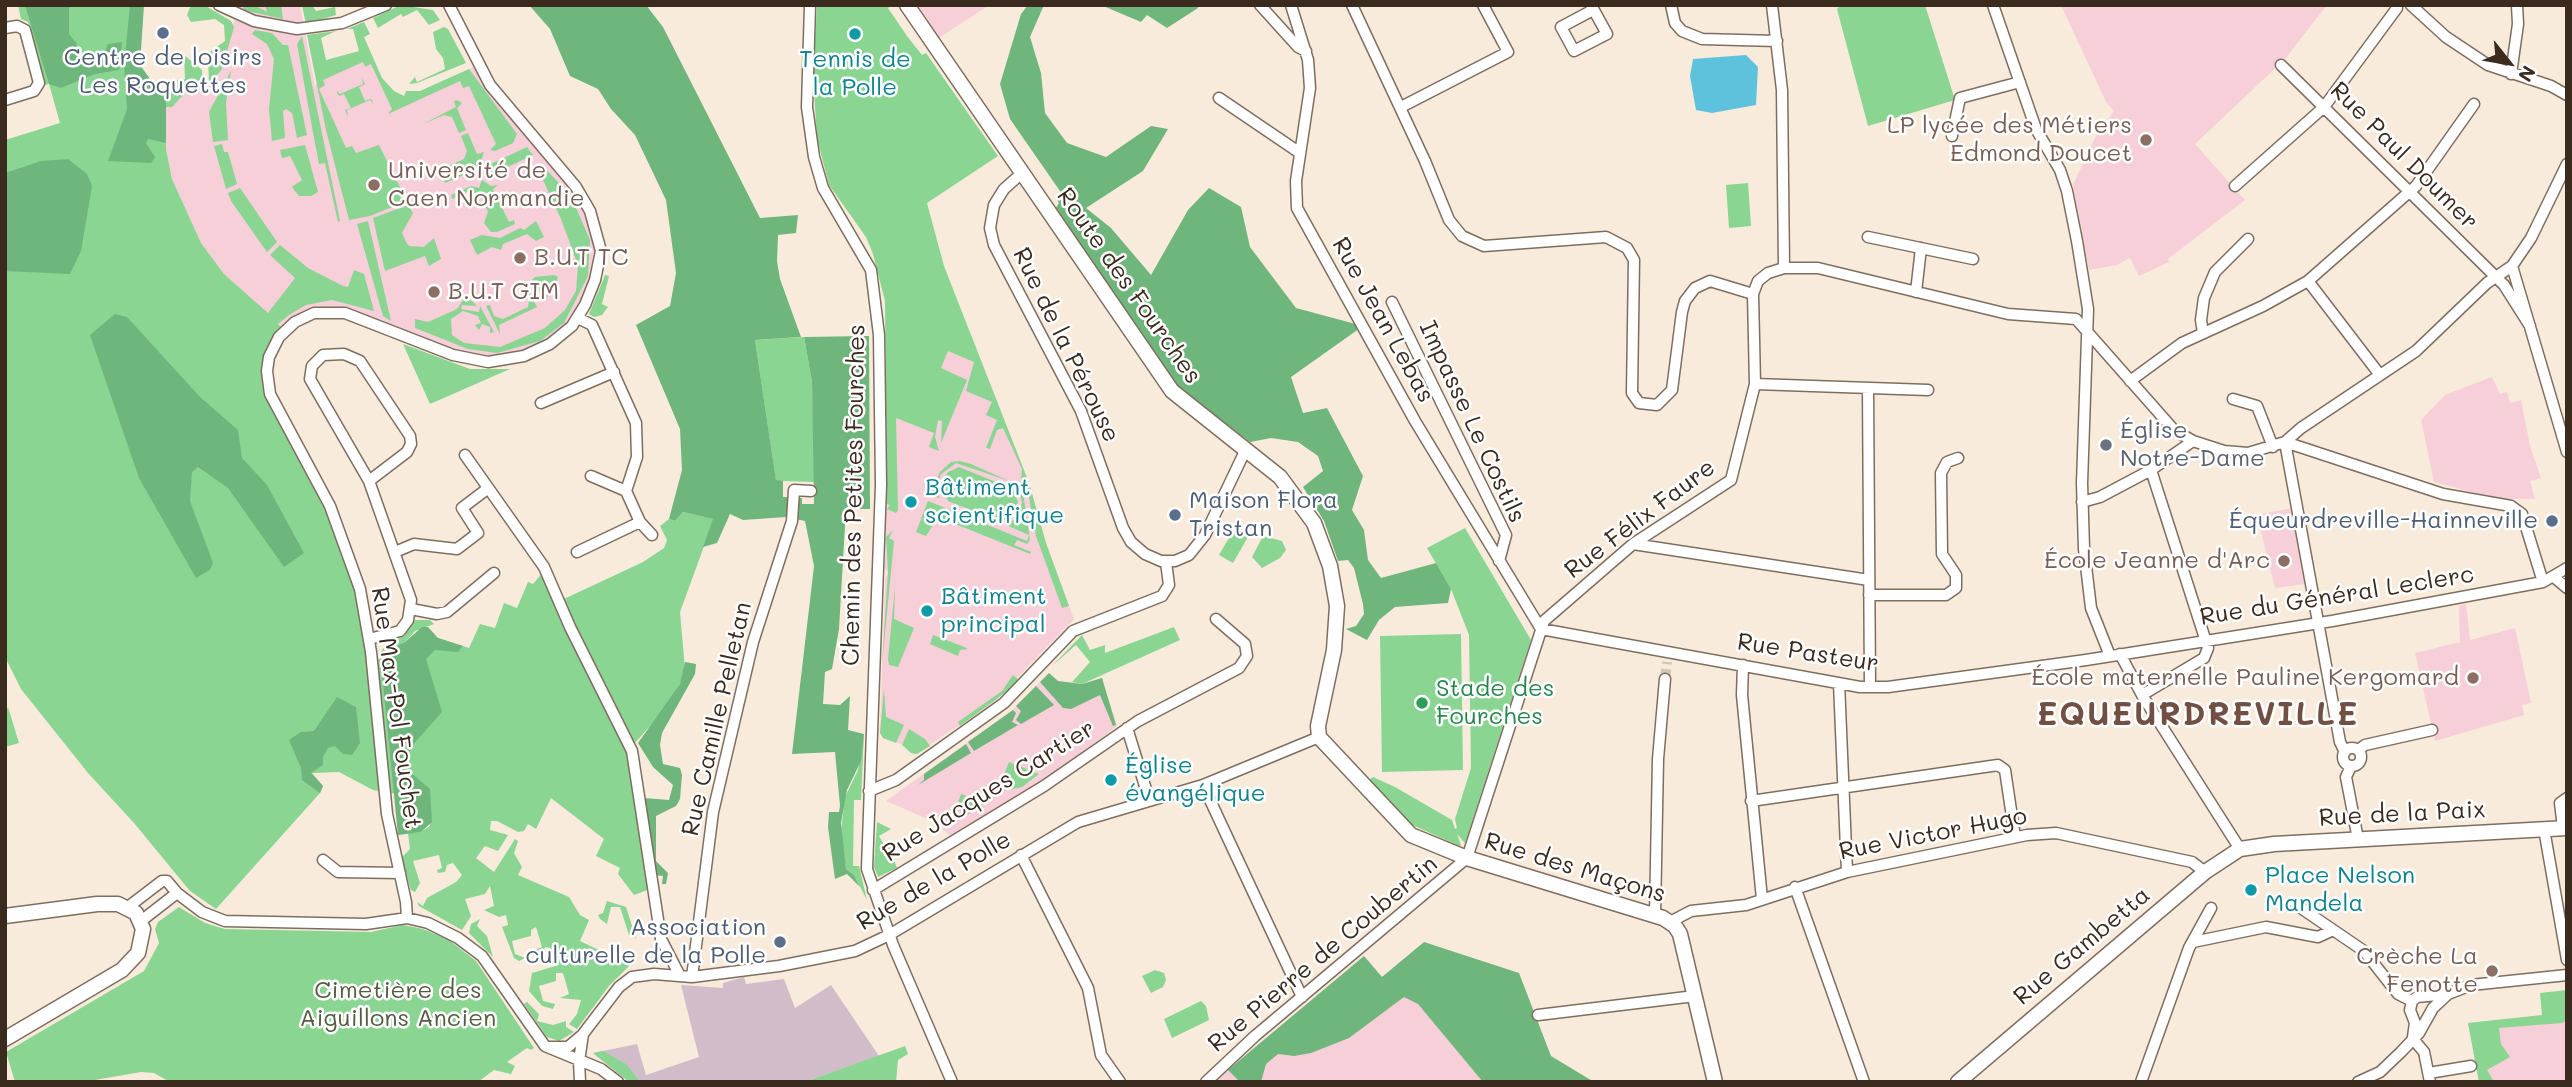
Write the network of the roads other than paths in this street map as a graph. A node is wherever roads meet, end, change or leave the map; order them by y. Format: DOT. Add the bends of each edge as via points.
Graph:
graph roads {
  1 [pos="219,5"];
  2 [pos="386,5"];
  3 [pos="449,5"];
  4 [pos="810,5"];
  5 [pos="907,5"];
  6 [pos="1260,5"];
  7 [pos="1291,5"];
  8 [pos="1352,5"];
  9 [pos="1483,5"];
  10 [pos="1671,5"];
  11 [pos="1772,5"];
  12 [pos="1993,5"];
  13 [pos="2411,5"];
  14 [pos="2517,5"];
  15 [pos="2397,8"];
  16 [pos="5,28"];
  17 [pos="1777,41"];
  18 [pos="1306,51"];
  19 [pos="2281,65"];
  20 [pos="2511,74"];
  21 [pos="2020,82"];
  22 [pos="2567,95"];
  23 [pos="1219,98"];
  24 [pos="5,100"];
  25 [pos="2474,104"];
  26 [pos="1401,107"];
  27 [pos="2324,107"];
  28 [pos="1952,136"];
  29 [pos="1300,153"];
  30 [pos="2567,164"];
  31 [pos="1022,173"];
  32 [pos="2235,186"];
  33 [pos="2410,190"];
  34 [pos="1868,237"];
  35 [pos="2248,240"];
  36 [pos="1921,248"];
  37 [pos="1973,259"];
  38 [pos="2512,266"];
  39 [pos="1784,268"];
  40 [pos="2495,278"];
  41 [pos="2308,281"];
  42 [pos="1916,292"];
  43 [pos="1753,294"];
  44 [pos="1392,302"];
  45 [pos="578,318"];
  46 [pos="2530,326"];
  47 [pos="2087,329"];
  48 [pos="2203,333"];
  49 [pos="614,372"];
  50 [pos="2380,376"];
  51 [pos="2130,381"];
  52 [pos="1755,384"];
  53 [pos="1868,388"];
  54 [pos="1928,390"];
  55 [pos="2233,399"];
  56 [pos="541,403"];
  57 [pos="2193,441"];
  58 [pos="2285,442"];
  59 [pos="2273,447"];
  60 [pos="1246,449"];
  61 [pos="2567,452"];
  62 [pos="465,455"];
  63 [pos="1958,458"];
  64 [pos="2151,470"];
  65 [pos="591,476"];
  66 [pos="369,481"];
  67 [pos="487,489"];
  68 [pos="626,491"];
  69 [pos="811,491"];
  70 [pos="2082,502"];
  71 [pos="640,523"];
  72 [pos="652,535"];
  73 [pos="1633,544"];
  74 [pos="395,552"];
  75 [pos="578,552"];
  76 [pos="1499,561"];
  77 [pos="1166,562"];
  78 [pos="2567,568"];
  79 [pos="494,573"];
  80 [pos="2555,578"];
  81 [pos="1869,580"];
  82 [pos="2543,582"];
  83 [pos="2567,588"];
  84 [pos="1869,595"];
  85 [pos="411,609"];
  86 [pos="1216,619"];
  87 [pos="2318,623"];
  88 [pos="1541,629"];
  89 [pos="369,639"];
  90 [pos="2204,640"];
  91 [pos="2115,655"];
  92 [pos="1743,665"];
  93 [pos="1665,679"];
  94 [pos="1839,682"];
  95 [pos="1870,687"];
  96 [pos="2142,695"];
  97 [pos="1127,728"];
  98 [pos="2432,730"];
  99 [pos="1319,737"];
  100 [pos="2358,750"];
  101 [pos="2345,752"];
  102 [pos="2351,766"];
  103 [pos="1203,785"];
  104 [pos="1842,788"];
  105 [pos="869,791"];
  106 [pos="2567,798"];
  107 [pos="1149,799"];
  108 [pos="1751,801"];
  109 [pos="2565,828"];
  110 [pos="2544,830"];
  111 [pos="2015,837"];
  112 [pos="2358,839"];
  113 [pos="2239,849"];
  114 [pos="1021,855"];
  115 [pos="1466,858"];
  116 [pos="323,860"];
  117 [pos="1847,872"];
  118 [pos="2205,872"];
  119 [pos="400,873"];
  120 [pos="1796,887"];
  121 [pos="873,890"];
  122 [pos="177,893"];
  123 [pos="1762,899"];
  124 [pos="2295,904"];
  125 [pos="128,907"];
  126 [pos="2211,908"];
  127 [pos="1655,915"];
  128 [pos="5,916"];
  129 [pos="407,918"];
  130 [pos="141,922"];
  131 [pos="1670,922"];
  132 [pos="2333,930"];
  133 [pos="889,935"];
  134 [pos="2193,943"];
  135 [pos="2567,960"];
  136 [pos="2567,975"];
  137 [pos="680,976"];
  138 [pos="692,977"];
  139 [pos="1695,996"];
  140 [pos="1302,997"];
  141 [pos="2412,1007"];
  142 [pos="2429,1008"];
  143 [pos="1538,1015"];
  144 [pos="583,1034"];
  145 [pos="5,1039"];
  146 [pos="2413,1039"];
  147 [pos="545,1046"];
  148 [pos="579,1061"];
  149 [pos="2471,1066"];
  150 [pos="2429,1078"];
  151 [pos="580,1082"];
  152 [pos="618,1082"];
  153 [pos="952,1082"];
  154 [pos="1120,1082"];
  155 [pos="1206,1082"];
  156 [pos="1715,1082"];
  157 [pos="1864,1082"];
  158 [pos="1958,1082"];
  159 [pos="2141,1082"];
  160 [pos="2358,1082"];
  1 -- 2 [label="street" via="264,24 297,29 346,22"];
  3 -- 45 [label="street, Rue Max-Pol Fouchet" via="487,80 576,187 590,211 600,255 593,286"];
  4 -- 105 [label="street, Chemin des Petites Fourches" via="807,107 814,157 823,188 871,270 878,312 881,485"];
  5 -- 31 [label="main road, Route des Fourches"];
  6 -- 18 [label="street"];
  7 -- 18 [label="street, Rue Jean Lebas"];
  8 -- 26 [label="street"];
  9 -- 26 [label="street" via="1508,52"];
  10 -- 17 [label="street" via="1682,31 1702,39"];
  11 -- 17 [label="street"];
  12 -- 21 [label="street"];
  13 -- 20 [label="street" via="2458,46"];
  14 -- 20 [label="street"];
  15 -- 27 [label="street"];
  16 -- 24 [label="street" via="24,30 39,83 34,91"];
  17 -- 39 [label="street"];
  18 -- 29 [label="street, Rue Jean Lebas" via="1310,88"];
  19 -- 27 [label="street, Rue Paul Doumer"];
  20 -- 22 [label="street"];
  21 -- 28 [label="street" via="1961,98"];
  21 -- 47 [label="street" via="2035,129 2067,191 2087,301"];
  23 -- 29 [label="street"];
  25 -- 33 [label="street"];
  26 -- 43 [label="street" via="1449,220 1469,242 1501,246 1606,237 1628,248 1634,260 1632,393 1639,403 1657,405 1672,390 1682,312 1689,293 1710,281"];
  27 -- 32 [label="street"];
  27 -- 33 [label="street, Rue Paul Doumer"];
  29 -- 76 [label="street, Rue Jean Lebas" via="1297,208"];
  30 -- 38 [label="street"];
  31 -- 60 [label="main road, Route des Fourches" via="1172,391"];
  31 -- 77 [label="street, Rue de la Pérouse" via="994,205 990,228 994,245 1081,411 1125,533 1139,550"];
  33 -- 40 [label="street, Rue Paul Doumer"];
  33 -- 41 [label="street"];
  34 -- 36 [label="street"];
  35 -- 48 [label="street" via="2214,272 2204,298"];
  36 -- 37 [label="street"];
  36 -- 42 [label="street"];
  38 -- 40 [label="street"];
  38 -- 46 [label="street"];
  39 -- 42 [label="street" via="1818,268"];
  39 -- 43 [label="street" via="1758,281"];
  40 -- 46 [label="street, Rue Paul Doumer" via="2513,296"];
  40 -- 50 [label="street" via="2416,351"];
  41 -- 48 [label="street"];
  41 -- 50 [label="street"];
  42 -- 47 [label="street" via="2008,314 2070,318"];
  43 -- 52 [label="street, Rue Félix Faure"];
  44 -- 76 [label="street, Impasse Le Costils" via="1506,535"];
  45 -- 49 [label="street" via="592,325"];
  45 -- 89 [label="street, Rue Max-Pol Fouchet" via="550,344 497,362 453,355 340,312 308,316 275,342 267,365 270,394 337,520 355,569"];
  46 -- 61 [label="street"];
  47 -- 51 [label="street" via="2094,344"];
  47 -- 70 [label="street"];
  48 -- 51 [label="street"];
  49 -- 56 [label="street"];
  49 -- 68 [label="street" via="637,429 637,457"];
  50 -- 58 [label="street"];
  51 -- 57 [label="street" via="2174,429"];
  52 -- 53 [label="street"];
  52 -- 73 [label="street, Rue Félix Faure" via="1731,480"];
  53 -- 54 [label="street"];
  53 -- 81 [label="street"];
  55 -- 59 [label="street" via="2257,406"];
  57 -- 59 [label="street" via="2234,453"];
  57 -- 64 [label="street"];
  58 -- 59 [label="street"];
  58 -- 82 [label="street" via="2444,494 2511,506 2522,514"];
  58 -- 87 [label="street"];
  60 -- 77 [label="street" via="1199,545 1185,557"];
  60 -- 99 [label="main road, Route des Fourches" via="1295,494 1321,537 1331,565 1337,626"];
  62 -- 67 [label="street"];
  63 -- 84 [label="street" via="1947,462 1941,473 1942,554 1956,575 1956,588 1946,595"];
  64 -- 70 [label="street"];
  64 -- 90 [label="street"];
  65 -- 68 [label="street"];
  66 -- 66 [label="street" via="409,449 410,436 359,361 348,355 326,354 312,366 310,379"];
  66 -- 74 [label="street"];
  67 -- 74 [label="street" via="462,509 478,533 457,549 414,544"];
  67 -- 137 [label="street" via="544,567 632,751 659,926 664,947"];
  68 -- 71 [label="street"];
  69 -- 138 [label="street, Rue Camille Pelletan" via="794,490 792,521 753,642 713,812"];
  70 -- 91 [label="street" via="2091,608"];
  71 -- 72 [label="street"];
  71 -- 75 [label="street"];
  73 -- 81 [label="street"];
  73 -- 88 [label="street, Rue Félix Faure" via="1544,621"];
  74 -- 85 [label="street"];
  76 -- 88 [label="street, Rue Jean Lebas"];
  77 -- 105 [label="street" via="1169,585 1162,596 1073,631 995,710 896,780"];
  78 -- 80 [label="street, Rue du Général Leclerc"];
  79 -- 85 [label="street" via="447,612"];
  80 -- 82 [label="street, Rue du Général Leclerc"];
  80 -- 83 [label="street"];
  81 -- 84 [label="street"];
  82 -- 87 [label="street, Rue du Général Leclerc"];
  84 -- 95 [label="street"];
  85 -- 89 [label="street" via="400,631"];
  86 -- 97 [label="street, Rue Jacques Cartier" via="1245,644 1247,656 1242,665"];
  87 -- 90 [label="street, Rue du Général Leclerc"];
  87 -- 101 [label="street"];
  88 -- 92 [label="street, Rue Pasteur" via="1668,657"];
  88 -- 115 [label="street, Rue Félix Faure"];
  89 -- 119 [label="street, Rue Max-Pol Fouchet" via="387,814"];
  90 -- 91 [label="street, Rue du Général Leclerc"];
  90 -- 96 [label="street" via="2208,648 2204,658"];
  91 -- 95 [label="street, Rue Pasteur"];
  91 -- 96 [label="street"];
  92 -- 94 [label="street, Rue Pasteur"];
  92 -- 108 [label="street"];
  93 -- 127 [label="street" via="1658,759"];
  94 -- 95 [label="street, Rue Pasteur"];
  94 -- 104 [label="street"];
  96 -- 113 [label="street"];
  97 -- 107 [label="street, Rue Jacques Cartier"];
  97 -- 121 [label="street, Rue Jacques Cartier" via="1044,786"];
  98 -- 100 [label="street"];
  99 -- 103 [label="street, Rue de la Polle"];
  99 -- 115 [label="main road, Rue des Maçons" via="1402,828"];
  100 -- 101 [label="street"];
  100 -- 102 [label="street" via="2361,761"];
  101 -- 102 [label="street" via="2344,761"];
  102 -- 112 [label="street" via="2346,777"];
  103 -- 107 [label="street, Rue de la Polle"];
  103 -- 140 [label="street"];
  104 -- 108 [label="street"];
  104 -- 111 [label="street" via="1998,765 2005,770"];
  104 -- 117 [label="street"];
  105 -- 121 [label="street, Chemin des Petites Fourches" via="867,869"];
  106 -- 109 [label="street" via="2560,803"];
  107 -- 114 [label="street, Rue de la Polle" via="1078,822"];
  108 -- 123 [label="street"];
  109 -- 110 [label="main road, Rue de la Paix"];
  110 -- 112 [label="main road, Rue de la Paix"];
  110 -- 135 [label="street"];
  111 -- 117 [label="street, Rue Victor Hugo"];
  111 -- 118 [label="street, Rue Victor Hugo" via="2056,833 2192,862"];
  112 -- 113 [label="main road, Rue de la Paix"];
  113 -- 118 [label="main road, Rue Gambetta"];
  114 -- 133 [label="street, Rue de la Polle"];
  114 -- 154 [label="street" via="1084,977 1101,1055"];
  115 -- 127 [label="main road, Rue des Maçons"];
  115 -- 140 [label="street, Rue Pierre de Coubertin"];
  116 -- 119 [label="street" via="338,872"];
  117 -- 120 [label="street, Rue Victor Hugo"];
  118 -- 158 [label="main road, Rue Gambetta"];
  119 -- 129 [label="street, Rue Max-Pol Fouchet"];
  120 -- 123 [label="street, Rue Victor Hugo"];
  120 -- 157 [label="street"];
  121 -- 133 [label="street, Chemin des Petites Fourches"];
  122 -- 125 [label="street" via="162,881"];
  122 -- 129 [label="street" via="207,915 225,921 366,924"];
  122 -- 130 [label="street"];
  123 -- 131 [label="street, Rue Victor Hugo" via="1691,911"];
  124 -- 132 [label="street"];
  125 -- 128 [label="main road" via="97,904"];
  125 -- 130 [label="main road"];
  126 -- 134 [label="street"];
  127 -- 131 [label="main road, Rue des Maçons"];
  129 -- 147 [label="street" via="450,933 482,956"];
  130 -- 145 [label="main road" via="141,946 126,966"];
  131 -- 139 [label="main road, Rue des Maçons" via="1680,934"];
  132 -- 134 [label="street" via="2318,937 2262,928"];
  132 -- 141 [label="street" via="2364,951"];
  133 -- 138 [label="street, Rue de la Polle" via="846,954"];
  133 -- 153 [label="street, Chemin des Petites Fourches"];
  134 -- 159 [label="street"];
  136 -- 142 [label="street" via="2470,985"];
  137 -- 138 [label="street, Rue de la Polle"];
  137 -- 144 [label="street, Rue de la Polle" via="653,974 629,979"];
  139 -- 143 [label="street"];
  139 -- 156 [label="main road, Rue des Maçons"];
  140 -- 155 [label="street, Rue Pierre de Coubertin"];
  141 -- 142 [label="street" via="2419,1018"];
  141 -- 142 [label="street" via="2417,997"];
  141 -- 146 [label="street"];
  142 -- 146 [label="street"];
  144 -- 147 [label="street" via="568,1047"];
  144 -- 148 [label="street, Rue de la Polle"];
  146 -- 150 [label="street" via="2422,1048"];
  146 -- 160 [label="street" via="2380,1072"];
  147 -- 148 [label="street"];
  148 -- 151 [label="street, Rue de la Polle"];
  148 -- 152 [label="street"];
  149 -- 150 [label="street"];
}
